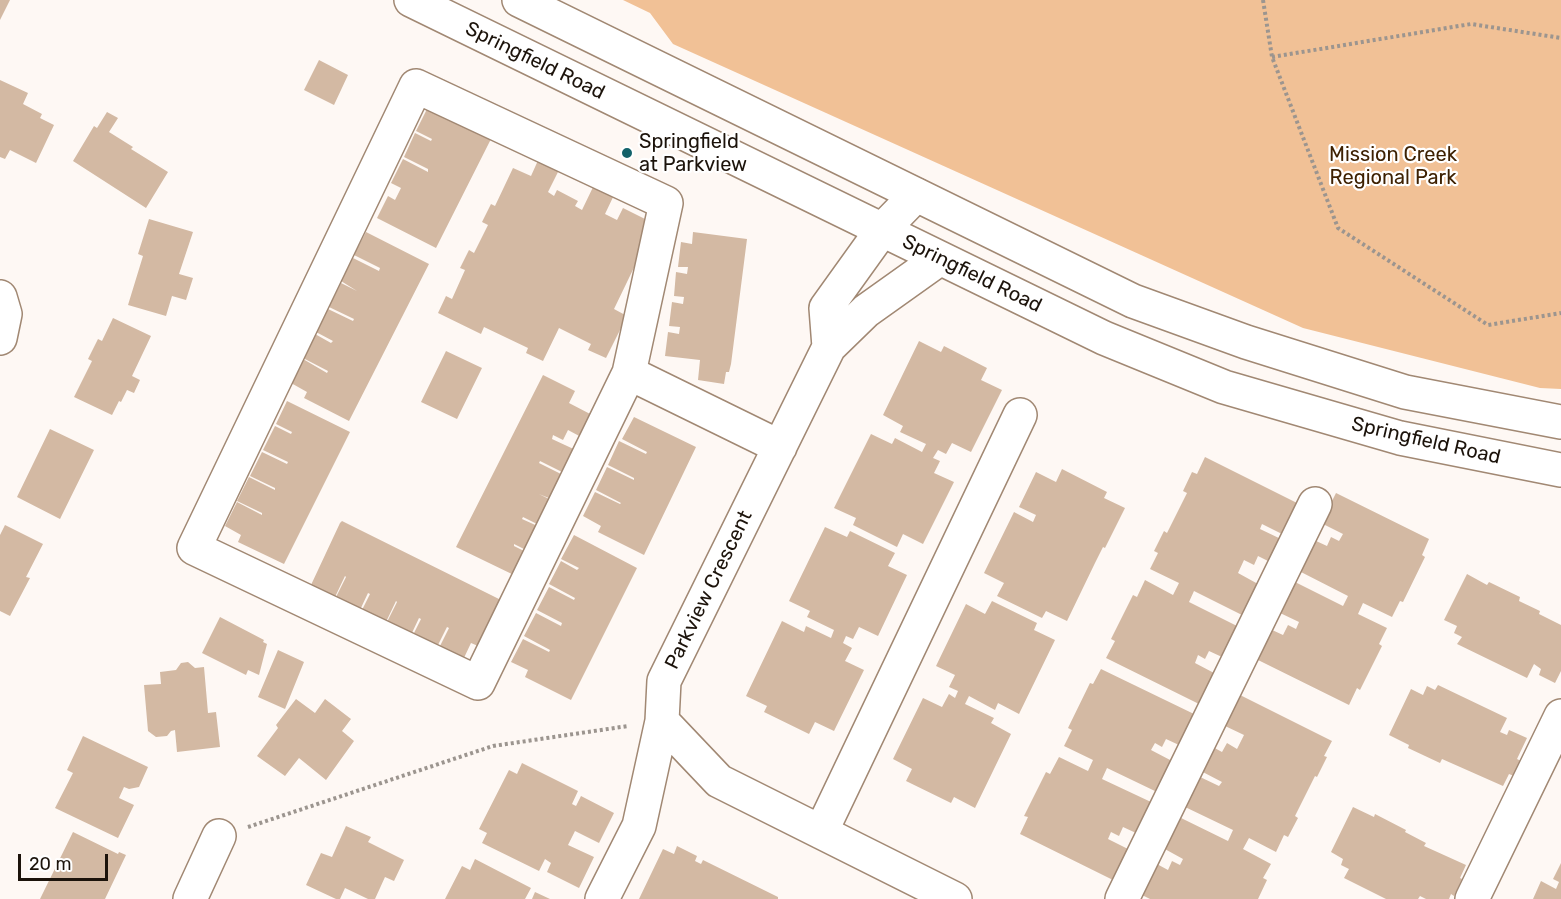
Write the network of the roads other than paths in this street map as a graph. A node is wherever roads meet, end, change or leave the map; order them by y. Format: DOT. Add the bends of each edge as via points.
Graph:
graph roads {
  1 [pos="411,0"];
  2 [pos="519,0"];
  3 [pos="916,195"];
  4 [pos="882,230"];
  5 [pos="939,259"];
  6 [pos="0,297"];
  7 [pos="0,338"];
  8 [pos="829,347"];
  9 [pos="629,374"];
  10 [pos="1020,415"];
  11 [pos="1561,422"];
  12 [pos="780,447"];
  13 [pos="1561,470"];
  14 [pos="1315,504"];
  15 [pos="1561,716"];
  16 [pos="662,721"];
  17 [pos="821,832"];
  18 [pos="219,836"];
  19 [pos="189,899"];
  20 [pos="602,899"];
  21 [pos="954,899"];
  22 [pos="1122,899"];
  23 [pos="1472,899"];
  1 -- 4 [label="main road, Springfield Road"];
  2 -- 3 [label="main road"];
  3 -- 4 [label="main road"];
  3 -- 11 [label="main road" via="1133,301 1246,342 1405,392"];
  4 -- 5 [label="main road, Springfield Road"];
  4 -- 8 [label="main road" via="826,308"];
  5 -- 8 [label="main road, Parkview Crescent" via="866,311"];
  5 -- 13 [label="main road, Springfield Road" via="1104,338 1224,387 1401,438"];
  6 -- 7 [label="main road" via="5,314"];
  8 -- 12 [label="main road, Parkview Crescent"];
  9 -- 9 [label="main road" via="478,683 195,548 416,86 666,204"];
  9 -- 12 [label="main road"];
  10 -- 17 [label="main road"];
  12 -- 16 [label="main road, Parkview Crescent" via="664,681"];
  14 -- 22 [label="main road"];
  15 -- 23 [label="main road"];
  16 -- 17 [label="main road" via="719,781"];
  16 -- 20 [label="main road, Parkview Crescent" via="639,826"];
  17 -- 21 [label="main road"];
  18 -- 19 [label="main road"];
}
